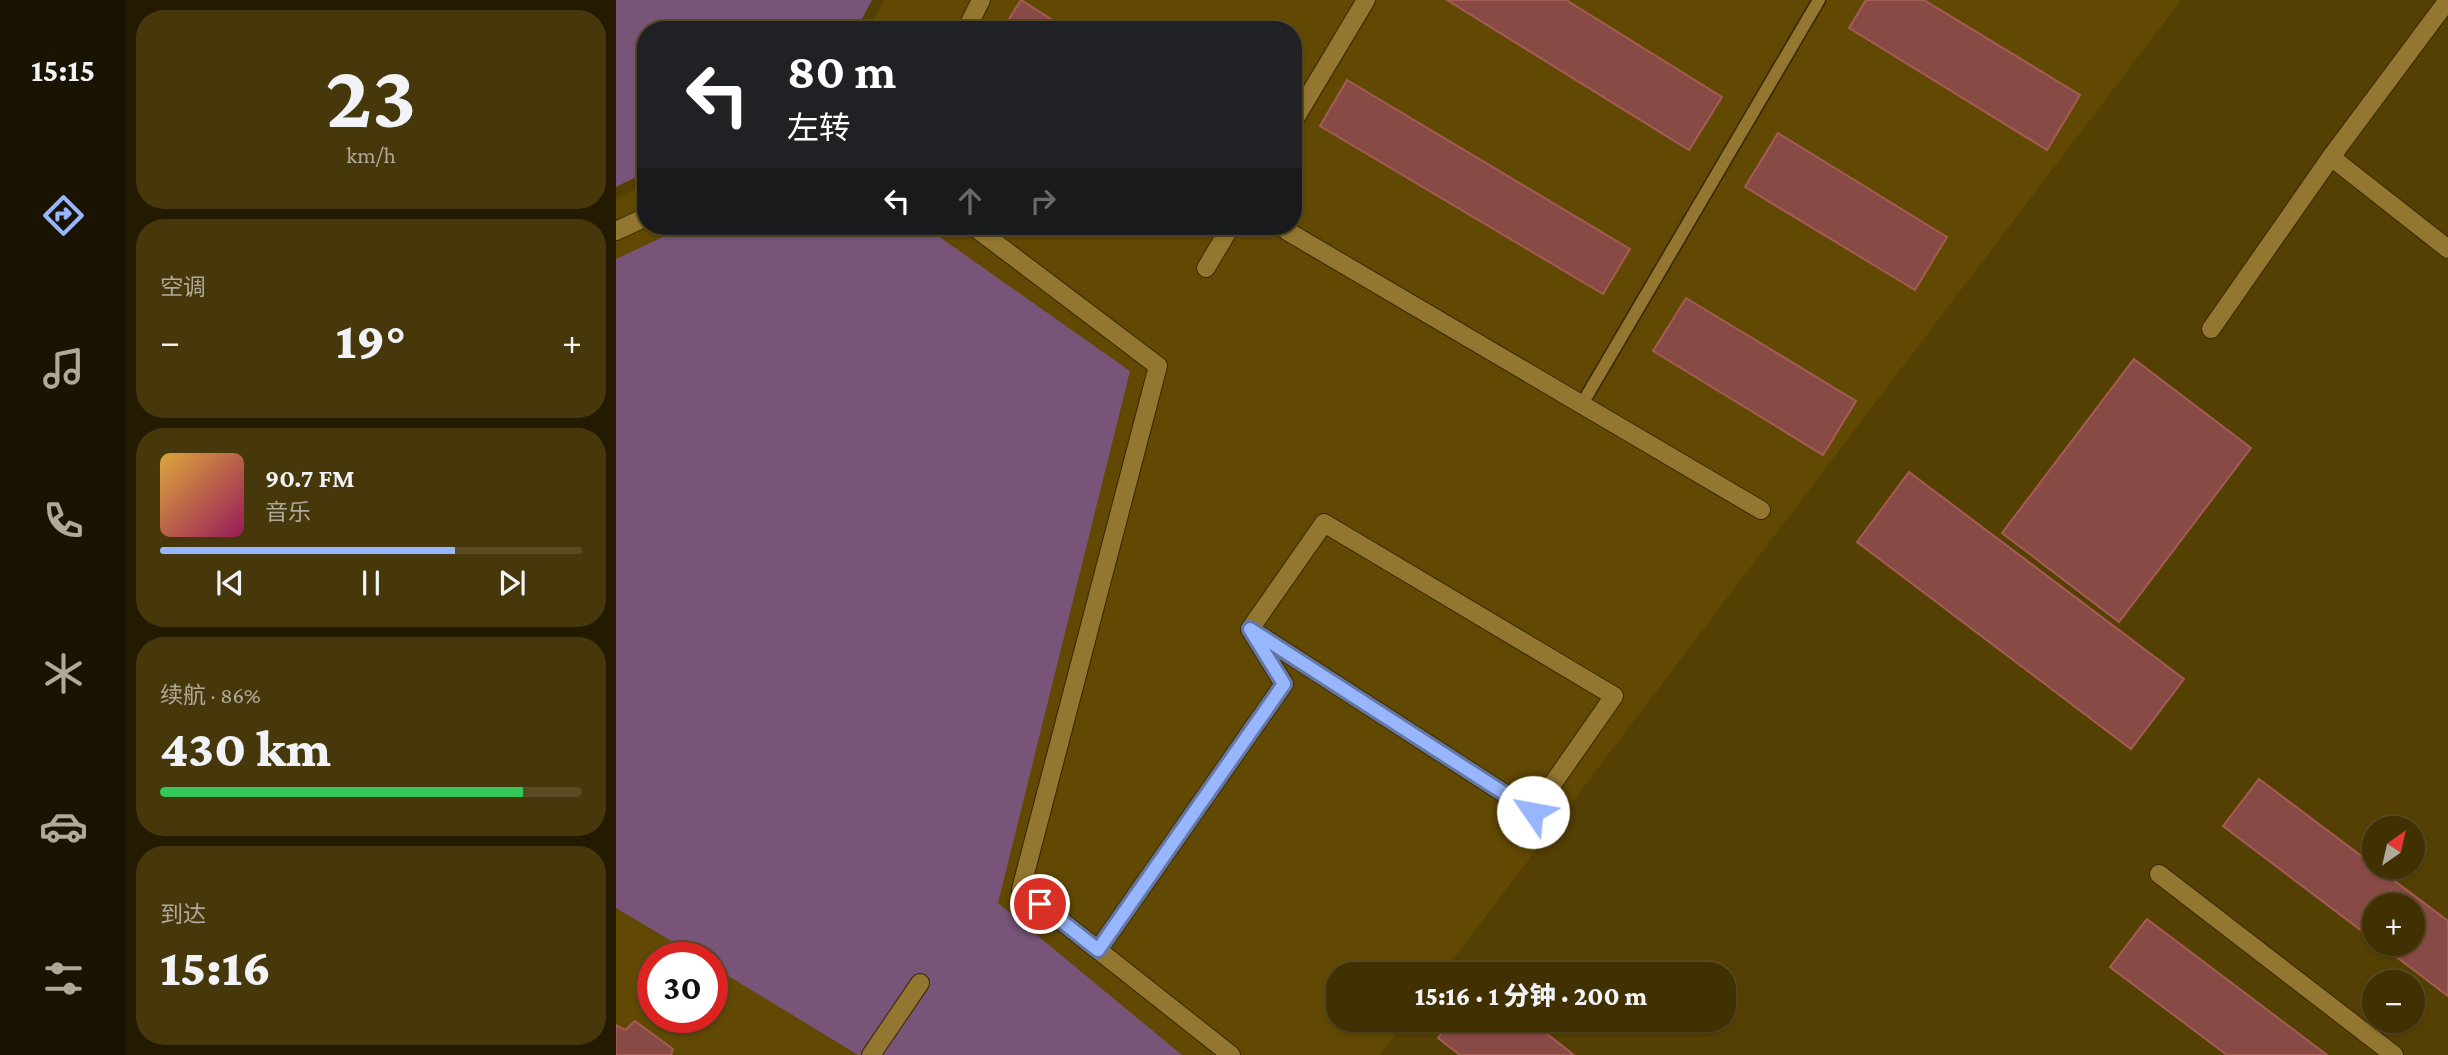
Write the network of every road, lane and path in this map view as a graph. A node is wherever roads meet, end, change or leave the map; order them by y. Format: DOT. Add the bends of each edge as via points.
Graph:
graph roads {
  1 [pos="981,0"];
  2 [pos="1366,0"];
  3 [pos="1819,0"];
  4 [pos="2448,1"];
  5 [pos="970,21"];
  6 [pos="1302,107"];
  7 [pos="2330,157"];
  8 [pos="637,221"];
  9 [pos="616,231"];
  10 [pos="985,235"];
  11 [pos="1226,235"];
  12 [pos="1294,235"];
  13 [pos="2448,250"];
  14 [pos="1206,268"];
  15 [pos="2211,329"];
  16 [pos="1582,404"];
  17 [pos="1761,510"];
  18 [pos="1250,629"];
  19 [pos="2159,874"];
  20 [pos="1098,950"];
  21 [pos="920,983"];
  22 [pos="871,1055"];
  23 [pos="1231,1055"];
  24 [pos="2395,1055"];
  1 -- 5 [label="street"];
  2 -- 6 [label="street"];
  3 -- 16 [label="lane"];
  4 -- 7 [label="street"];
  7 -- 13 [label="street"];
  7 -- 15 [label="street"];
  8 -- 9 [label="street"];
  10 -- 20 [label="street" via="1158,366 1021,889"];
  11 -- 14 [label="street"];
  12 -- 16 [label="street"];
  16 -- 17 [label="street"];
  18 -- 18 [label="street" via="1324,523 1614,696 1533,812"];
  18 -- 20 [label="street" via="1284,684"];
  19 -- 24 [label="street"];
  20 -- 23 [label="street"];
  21 -- 22 [label="street"];
}
